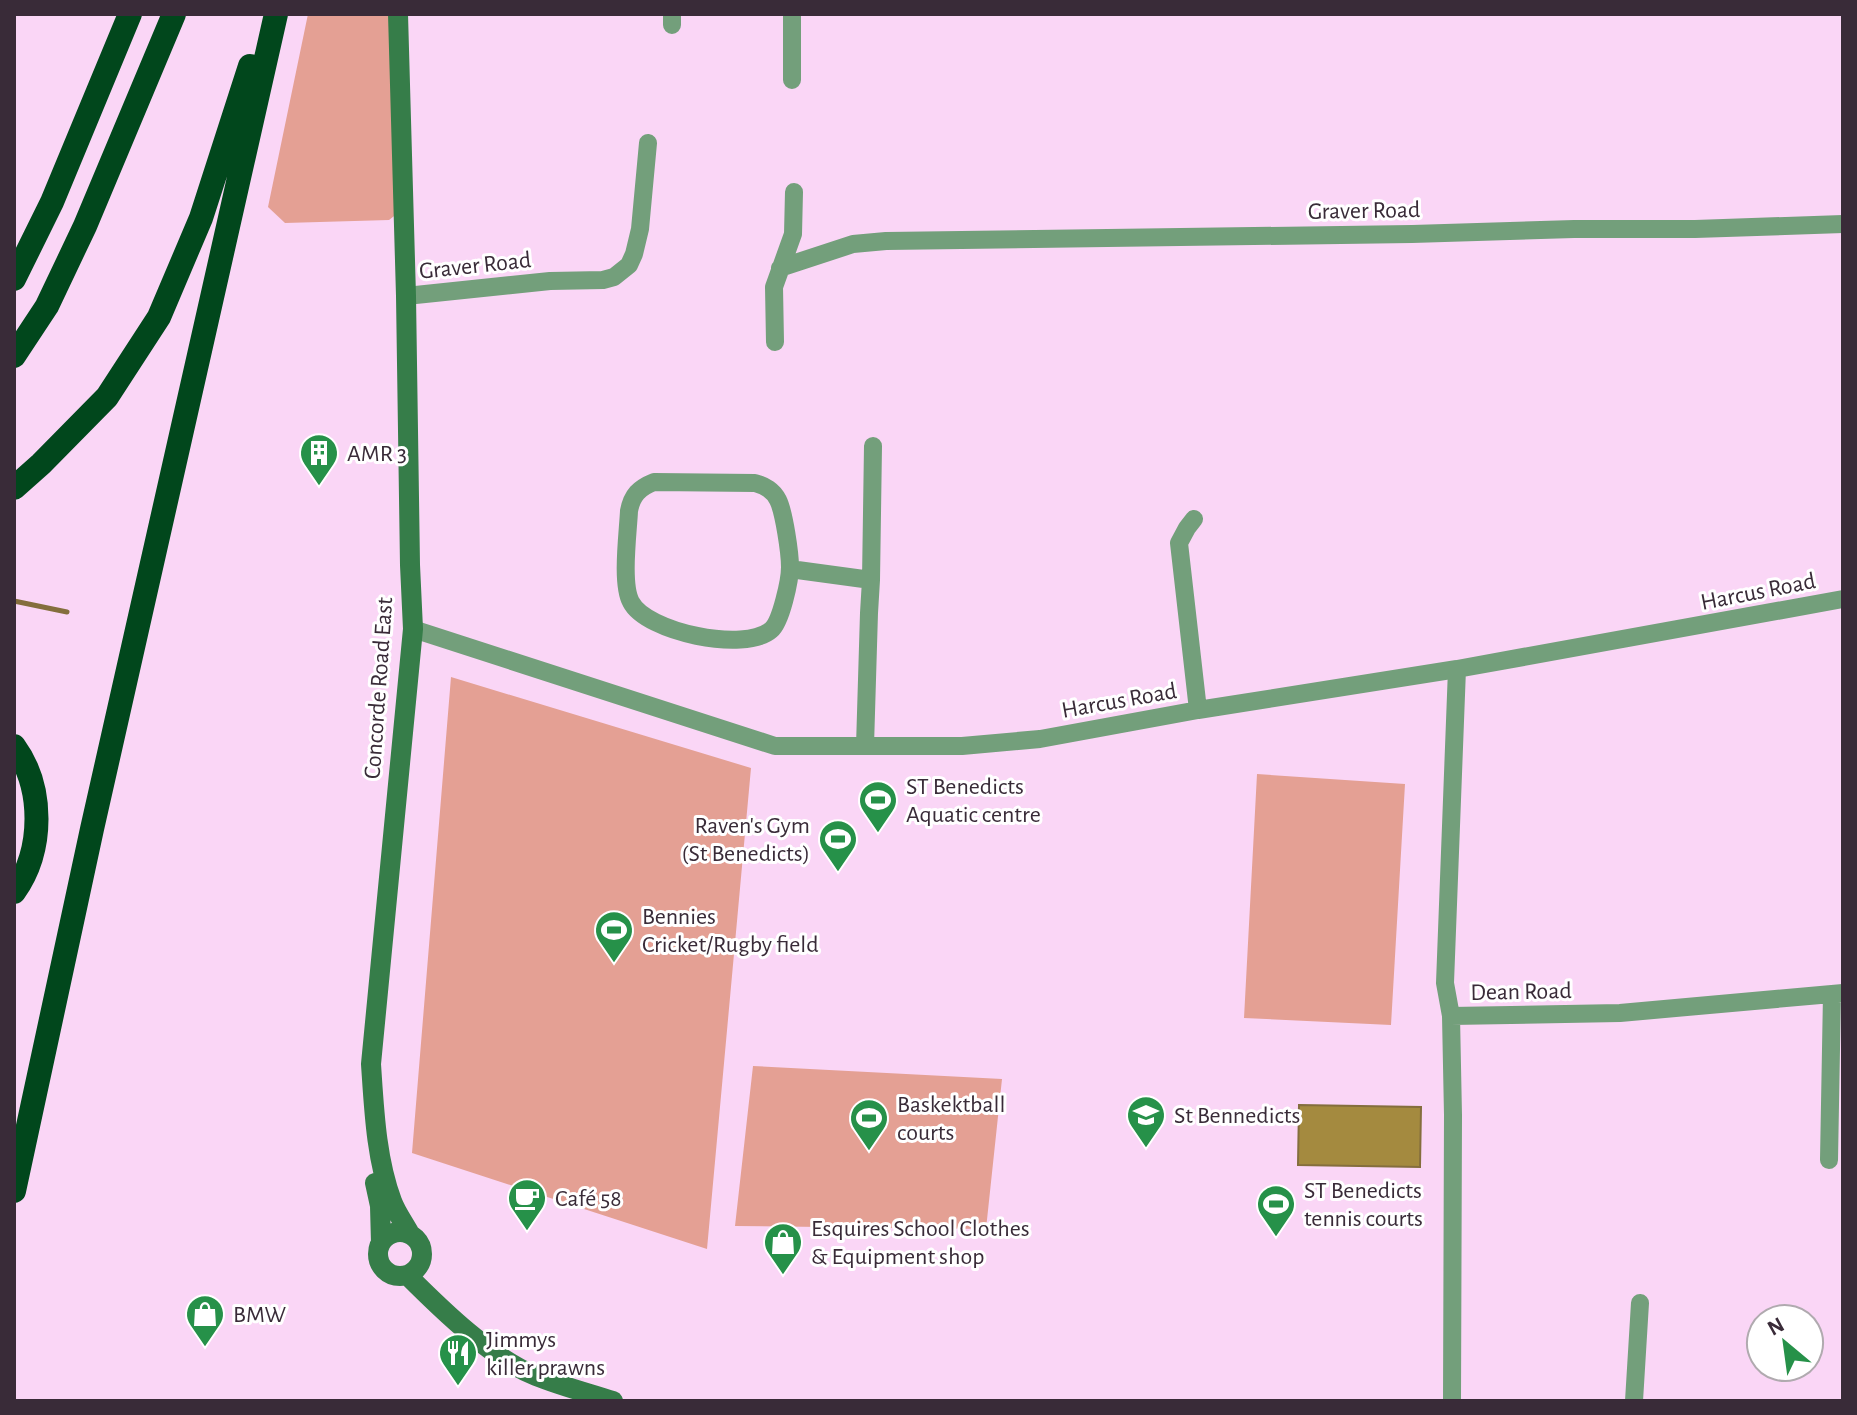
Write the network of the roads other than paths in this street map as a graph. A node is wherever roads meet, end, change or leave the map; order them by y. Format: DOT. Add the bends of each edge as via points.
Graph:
graph roads {
  1 [pos="130,14"];
  2 [pos="174,14"];
  3 [pos="266,14"];
  4 [pos="276,14"];
  5 [pos="398,14"];
  6 [pos="792,14"];
  7 [pos="792,80"];
  8 [pos="648,143"];
  9 [pos="794,192"];
  10 [pos="1843,224"];
  11 [pos="780,268"];
  12 [pos="14,279"];
  13 [pos="406,296"];
  14 [pos="775,342"];
  15 [pos="14,356"];
  16 [pos="873,446"];
  17 [pos="14,488"];
  18 [pos="1194,519"];
  19 [pos="790,569"];
  20 [pos="871,580"];
  21 [pos="1843,599"];
  22 [pos="413,629"];
  23 [pos="1457,669"];
  24 [pos="1198,710"];
  25 [pos="14,746"];
  26 [pos="865,746"];
  27 [pos="14,892"];
  28 [pos="1838,993"];
  29 [pos="1451,1016"];
  30 [pos="375,1124"];
  31 [pos="1829,1160"];
  32 [pos="14,1191"];
  33 [pos="410,1234"];
  34 [pos="381,1243"];
  35 [pos="423,1257"];
  36 [pos="408,1276"];
  37 [pos="1640,1303"];
  38 [pos="451,1315"];
  39 [pos="613,1401"];
  40 [pos="1452,1401"];
  41 [pos="1634,1401"];
  1 -- 12 [label="highway"];
  2 -- 15 [label="highway" via="85,226 47,306"];
  3 -- 17 [label="highway" via="201,218 159,317 107,397"];
  4 -- 32 [label="highway"];
  5 -- 13 [label="main road, Concorde Road East"];
  6 -- 7 [label="street"];
  8 -- 13 [label="street, Graver Road" via="634,254 614,277"];
  9 -- 11 [label="street" via="793,234"];
  10 -- 11 [label="street, Graver Road" via="886,241 853,244"];
  11 -- 14 [label="street" via="774,287"];
  13 -- 22 [label="main road, Concorde Road East"];
  16 -- 20 [label="street"];
  18 -- 24 [label="street" via="1179,543"];
  19 -- 19 [label="street" via="781,508 765,486 654,482 632,499 626,587 631,604 649,619 705,638 753,640 778,620"];
  19 -- 20 [label="street"];
  20 -- 26 [label="street"];
  21 -- 23 [label="street, Harcus Road"];
  22 -- 26 [label="street, Harcus Road" via="775,746"];
  22 -- 30 [label="main road, Concorde Road East" via="371,1064"];
  23 -- 24 [label="street, Harcus Road"];
  23 -- 29 [label="street, Dean Road" via="1445,983"];
  24 -- 26 [label="street, Harcus Road" via="1040,739"];
  25 -- 27 [label="highway" via="29,772 37,824 26,870"];
  28 -- 29 [label="street, Dean Road" via="1620,1013"];
  28 -- 31 [label="street"];
  29 -- 40 [label="street"];
  30 -- 33 [label="main road, Concorde Road East" via="390,1195"];
  30 -- 34 [label="main road, Concorde Road East" via="371,1146"];
  33 -- 34 [label="main road" via="391,1234"];
  33 -- 35 [label="main road" via="420,1243"];
  34 -- 36 [label="main road" via="383,1269 396,1277"];
  35 -- 36 [label="main road"];
  35 -- 38 [label="main road"];
  36 -- 38 [label="main road"];
  37 -- 41 [label="street"];
  38 -- 39 [label="main road" via="484,1344 534,1375"];
}
